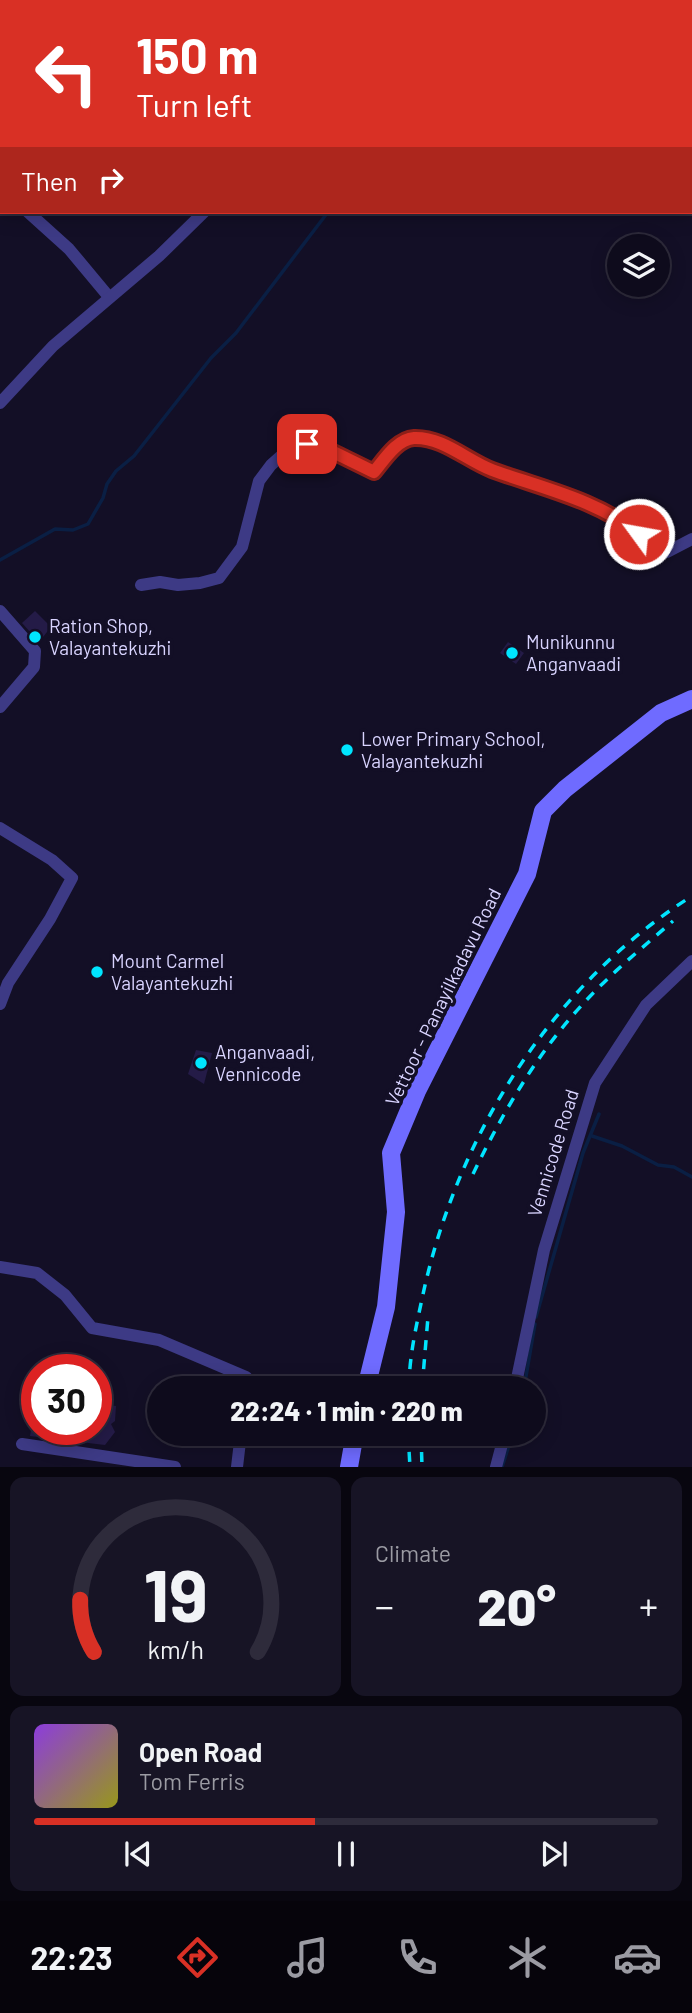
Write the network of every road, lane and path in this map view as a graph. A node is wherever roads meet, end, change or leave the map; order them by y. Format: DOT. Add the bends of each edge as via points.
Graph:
graph roads {
  1 [pos="30,214"];
  2 [pos="202,214"];
  3 [pos="109,297"];
  4 [pos="3,396"];
  5 [pos="692,539"];
  6 [pos="141,585"];
  7 [pos="0,611"];
  8 [pos="692,699"];
  9 [pos="0,707"];
  10 [pos="0,828"];
  11 [pos="692,961"];
  12 [pos="0,1004"];
  13 [pos="0,1267"];
  14 [pos="244,1376"];
  15 [pos="369,1376"];
  16 [pos="517,1376"];
  17 [pos="29,1445"];
  18 [pos="239,1446"];
  19 [pos="353,1446"];
  20 [pos="502,1446"];
  21 [pos="176,1467"];
  22 [pos="237,1467"];
  23 [pos="349,1467"];
  24 [pos="496,1467"];
  1 -- 3 [label="street" via="69,249"];
  2 -- 3 [label="street"];
  3 -- 4 [label="street"];
  5 -- 6 [label="street" via="660,551 628,524 602,511 490,469 442,443 412,438 400,443 374,472 321,446 307,444 289,449 260,481 242,547 219,578"];
  7 -- 9 [label="street" via="35,651 34,667"];
  8 -- 15 [label="main road, Vettoor - Panayilkadavu Road" via="661,713 543,811 527,874 417,1090 391,1153 396,1212 386,1307"];
  10 -- 12 [label="street" via="72,878"];
  11 -- 16 [label="street, Vennicode Road" via="646,1005 595,1083 544,1250"];
  13 -- 14 [label="street" via="37,1273 65,1295 92,1328 159,1340"];
  17 -- 21 [label="street"];
  18 -- 22 [label="street"];
  19 -- 23 [label="main road"];
  20 -- 24 [label="street"];
}
